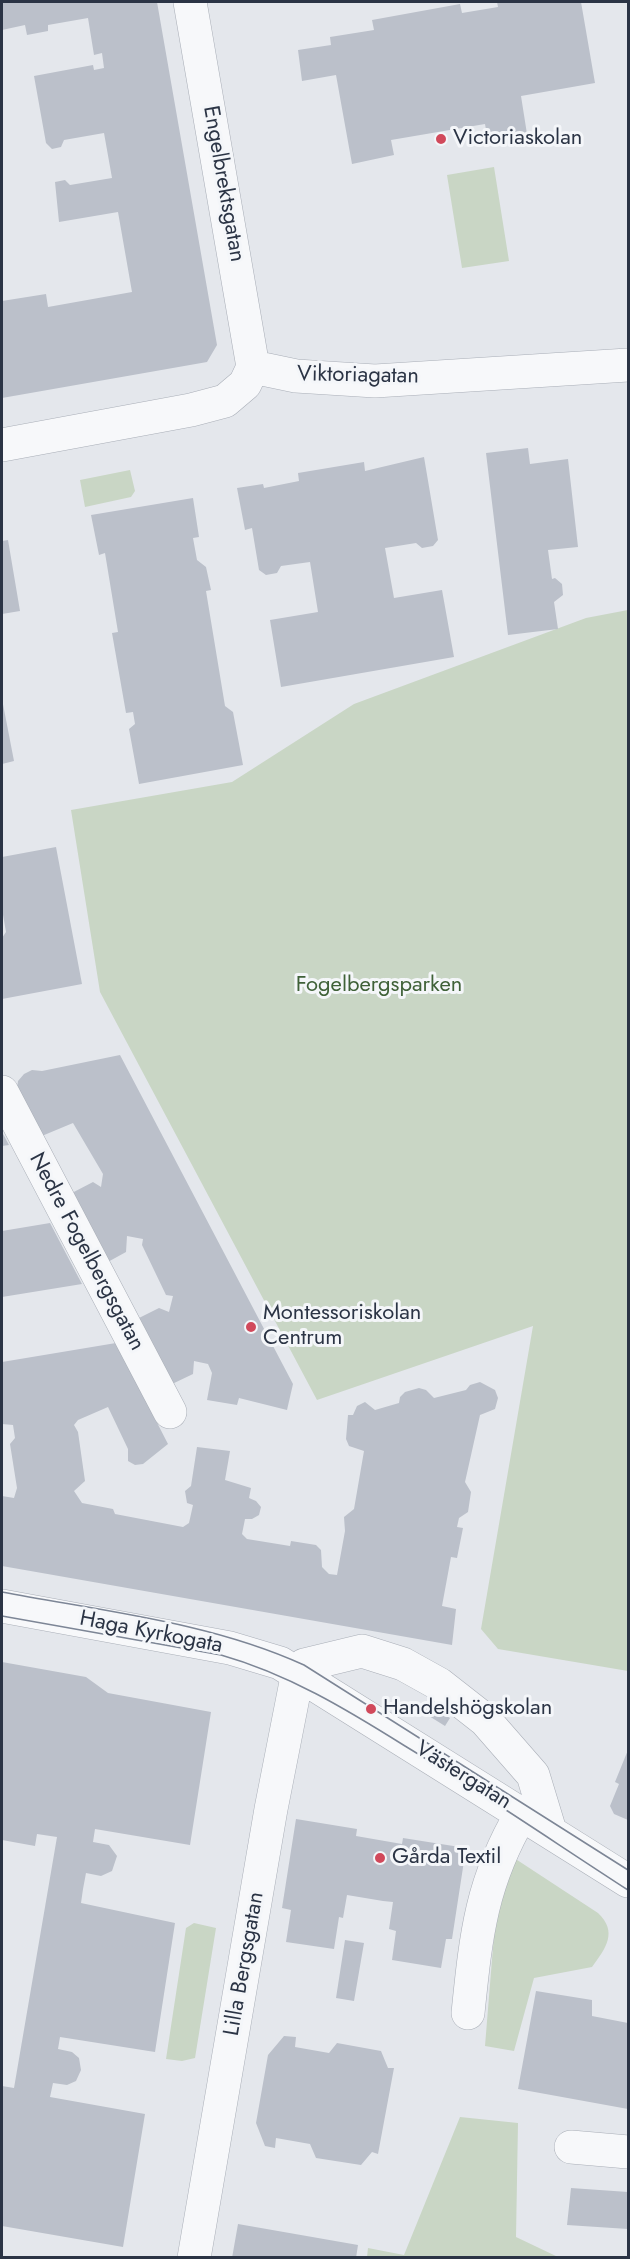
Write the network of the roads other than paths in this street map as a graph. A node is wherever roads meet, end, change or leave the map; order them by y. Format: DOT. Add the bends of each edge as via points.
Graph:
graph roads {
  1 [pos="190,2"];
  2 [pos="628,365"];
  3 [pos="253,367"];
  4 [pos="2,445"];
  5 [pos="2,1092"];
  6 [pos="170,1412"];
  7 [pos="2,1606"];
  8 [pos="298,1672"];
  9 [pos="522,1813"];
  10 [pos="550,1831"];
  11 [pos="628,1881"];
  12 [pos="468,2013"];
  13 [pos="571,2147"];
  14 [pos="628,2152"];
  15 [pos="194,2258"];
  1 -- 3 [label="street, Engelbrektsgatan"];
  2 -- 3 [label="street, Viktoriagatan" via="375,381 296,376"];
  3 -- 4 [label="street" via="245,384 225,401"];
  5 -- 6 [label="street, Nedre Fogelbergsgatan"];
  7 -- 8 [label="street, Haga Kyrkogata" via="257,1654"];
  8 -- 9 [label="street, Västergatan"];
  8 -- 10 [label="street" via="304,1665 362,1651 403,1664 439,1684 485,1720 533,1776"];
  8 -- 15 [label="street, Lilla Bergsgatan"];
  9 -- 10 [label="street, Västergatan"];
  9 -- 12 [label="street" via="504,1842 484,1896"];
  10 -- 11 [label="street, Västergatan"];
  13 -- 14 [label="street"];
}
